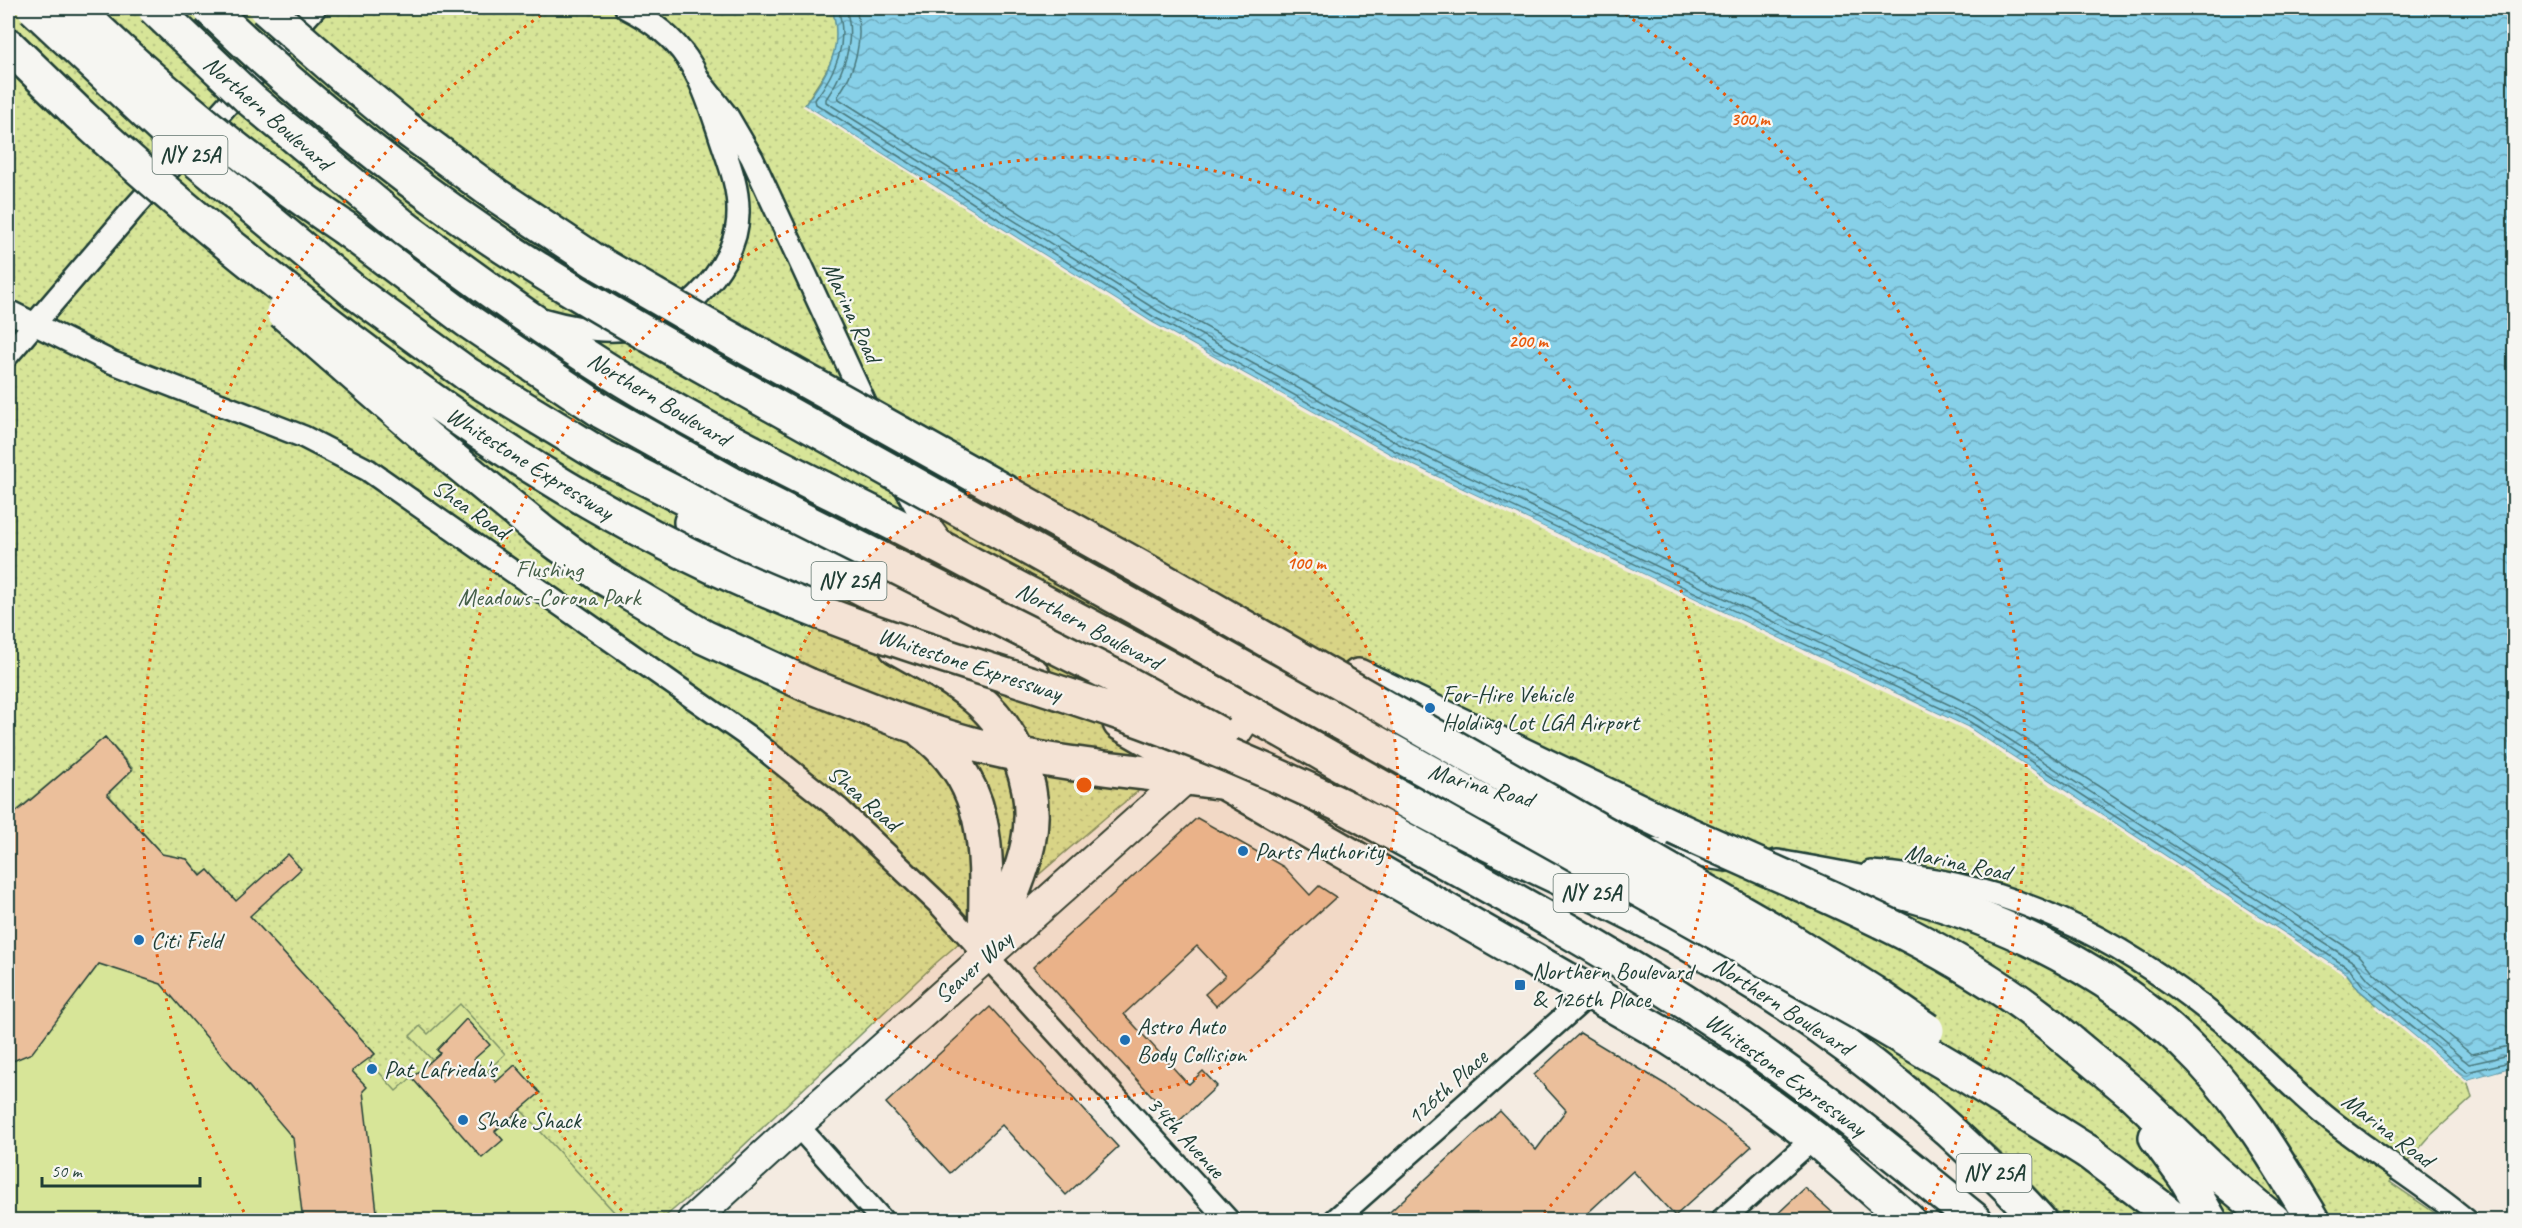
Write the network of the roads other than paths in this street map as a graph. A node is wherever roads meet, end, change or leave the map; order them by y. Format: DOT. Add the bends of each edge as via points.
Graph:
graph roads {
  1 [pos="34,8"];
  2 [pos="75,8"];
  3 [pos="101,8"];
  4 [pos="154,8"];
  5 [pos="209,8"];
  6 [pos="266,8"];
  7 [pos="315,8"];
  8 [pos="626,8"];
  9 [pos="8,45"];
  10 [pos="702,84"];
  11 [pos="80,114"];
  12 [pos="346,229"];
  13 [pos="517,310"];
  14 [pos="8,311"];
  15 [pos="34,324"];
  16 [pos="8,355"];
  17 [pos="500,395"];
  18 [pos="960,558"];
  19 [pos="1143,570"];
  20 [pos="1245,710"];
  21 [pos="912,724"];
  22 [pos="1018,754"];
  23 [pos="1346,766"];
  24 [pos="1205,776"];
  25 [pos="1347,808"];
  26 [pos="1770,866"];
  27 [pos="986,955"];
  28 [pos="1592,992"];
  29 [pos="2043,1019"];
  30 [pos="797,1125"];
  31 [pos="1814,1138"];
  32 [pos="2088,1152"];
  33 [pos="1895,1156"];
  34 [pos="693,1221"];
  35 [pos="882,1221"];
  36 [pos="1228,1221"];
  37 [pos="1335,1221"];
  38 [pos="1722,1221"];
  39 [pos="1908,1221"];
  40 [pos="1967,1221"];
  41 [pos="1975,1221"];
  42 [pos="2039,1221"];
  43 [pos="2177,1221"];
  44 [pos="2210,1221"];
  45 [pos="2273,1221"];
  46 [pos="2313,1221"];
  47 [pos="2466,1221"];
  1 -- 17 [label="main road, NY 25A, bridge" via="197,161 356,293"];
  2 -- 12 [label="main road, bridge" via="193,115"];
  3 -- 12 [label="main road, bridge" via="202,106"];
  4 -- 13 [label="main road, Northern Boulevard / NY 25A, bridge" via="251,100 405,228"];
  5 -- 32 [label="main road, bridge" via="364,144 457,215 553,279 1882,1026"];
  6 -- 19 [label="main road, bridge" via="404,127 562,240"];
  7 -- 15 [label="street"];
  8 -- 10 [label="street, Marina Road" via="652,22 670,38 689,60"];
  9 -- 11 [label="main road, Whitestone Expressway"];
  10 -- 13 [label="street, Marina Road" via="734,181 738,212 734,242 707,286 670,318 629,330 565,325"];
  10 -- 18 [label="street, Marina Road" via="736,129 765,185 906,489 935,534"];
  11 -- 21 [label="main road, bridge" via="309,336 434,443 605,578 737,654"];
  11 -- 25 [label="main road, Whitestone Expressway, bridge" via="199,220 404,380 528,466 629,525 800,605 903,643 1122,713"];
  12 -- 25 [label="main road, bridge" via="500,343 636,432 1158,699"];
  13 -- 18 [label="main road, Northern Boulevard / NY 25A" via="616,376 698,423"];
  14 -- 15 [label="street, Shea Road"];
  15 -- 16 [label="street"];
  15 -- 27 [label="street, Shea Road" via="111,362 304,437 368,470 778,759 896,861"];
  17 -- 22 [label="main road" via="746,558 962,686 990,711"];
  17 -- 24 [label="main road, NY 25A" via="628,470 978,646"];
  18 -- 20 [label="main road, Northern Boulevard / NY 25A"];
  19 -- 29 [label="main road, bridge" via="1452,723 1920,941 1983,976"];
  19 -- 32 [label="main road, bridge" via="1765,925 1907,1015"];
  20 -- 23 [label="main road, Northern Boulevard / NY 25A"];
  20 -- 24 [label="main road, Seaver Way" via="1238,731"];
  21 -- 22 [label="main road" via="968,743"];
  21 -- 27 [label="main road" via="957,766 977,804 986,851"];
  22 -- 24 [label="main road"];
  22 -- 27 [label="main road" via="1030,789 1029,842"];
  23 -- 26 [label="street, Marina Road" via="1445,804 1502,820 1645,848"];
  23 -- 42 [label="main road, Northern Boulevard / NY 25A" via="1471,836 1655,926 1796,1011 1920,1104"];
  24 -- 27 [label="main road, Seaver Way"];
  24 -- 28 [label="main road, NY 25A"];
  25 -- 33 [label="main road, Whitestone Expressway" via="1541,914 1666,990 1773,1061"];
  26 -- 46 [label="main road" via="1876,886 1964,912 2086,970 2150,1014 2191,1051 2234,1099"];
  26 -- 47 [label="street, Marina Road" via="1894,874 1963,885 2026,904 2090,932 2192,997 2336,1125"];
  27 -- 30 [label="main road, Seaver Way"];
  27 -- 36 [label="street, 34th Avenue"];
  28 -- 31 [label="main road, NY 25A" via="1718,1069"];
  28 -- 37 [label="street, 126th Place"];
  29 -- 44 [label="main road" via="2157,1138"];
  29 -- 45 [label="main road" via="2133,1094"];
  30 -- 34 [label="main road, Seaver Way"];
  30 -- 35 [label="street"];
  31 -- 38 [label="street"];
  31 -- 39 [label="main road, NY 25A"];
  32 -- 43 [label="main road"];
  33 -- 40 [label="main road"];
  33 -- 41 [label="main road, Whitestone Expressway"];
}
